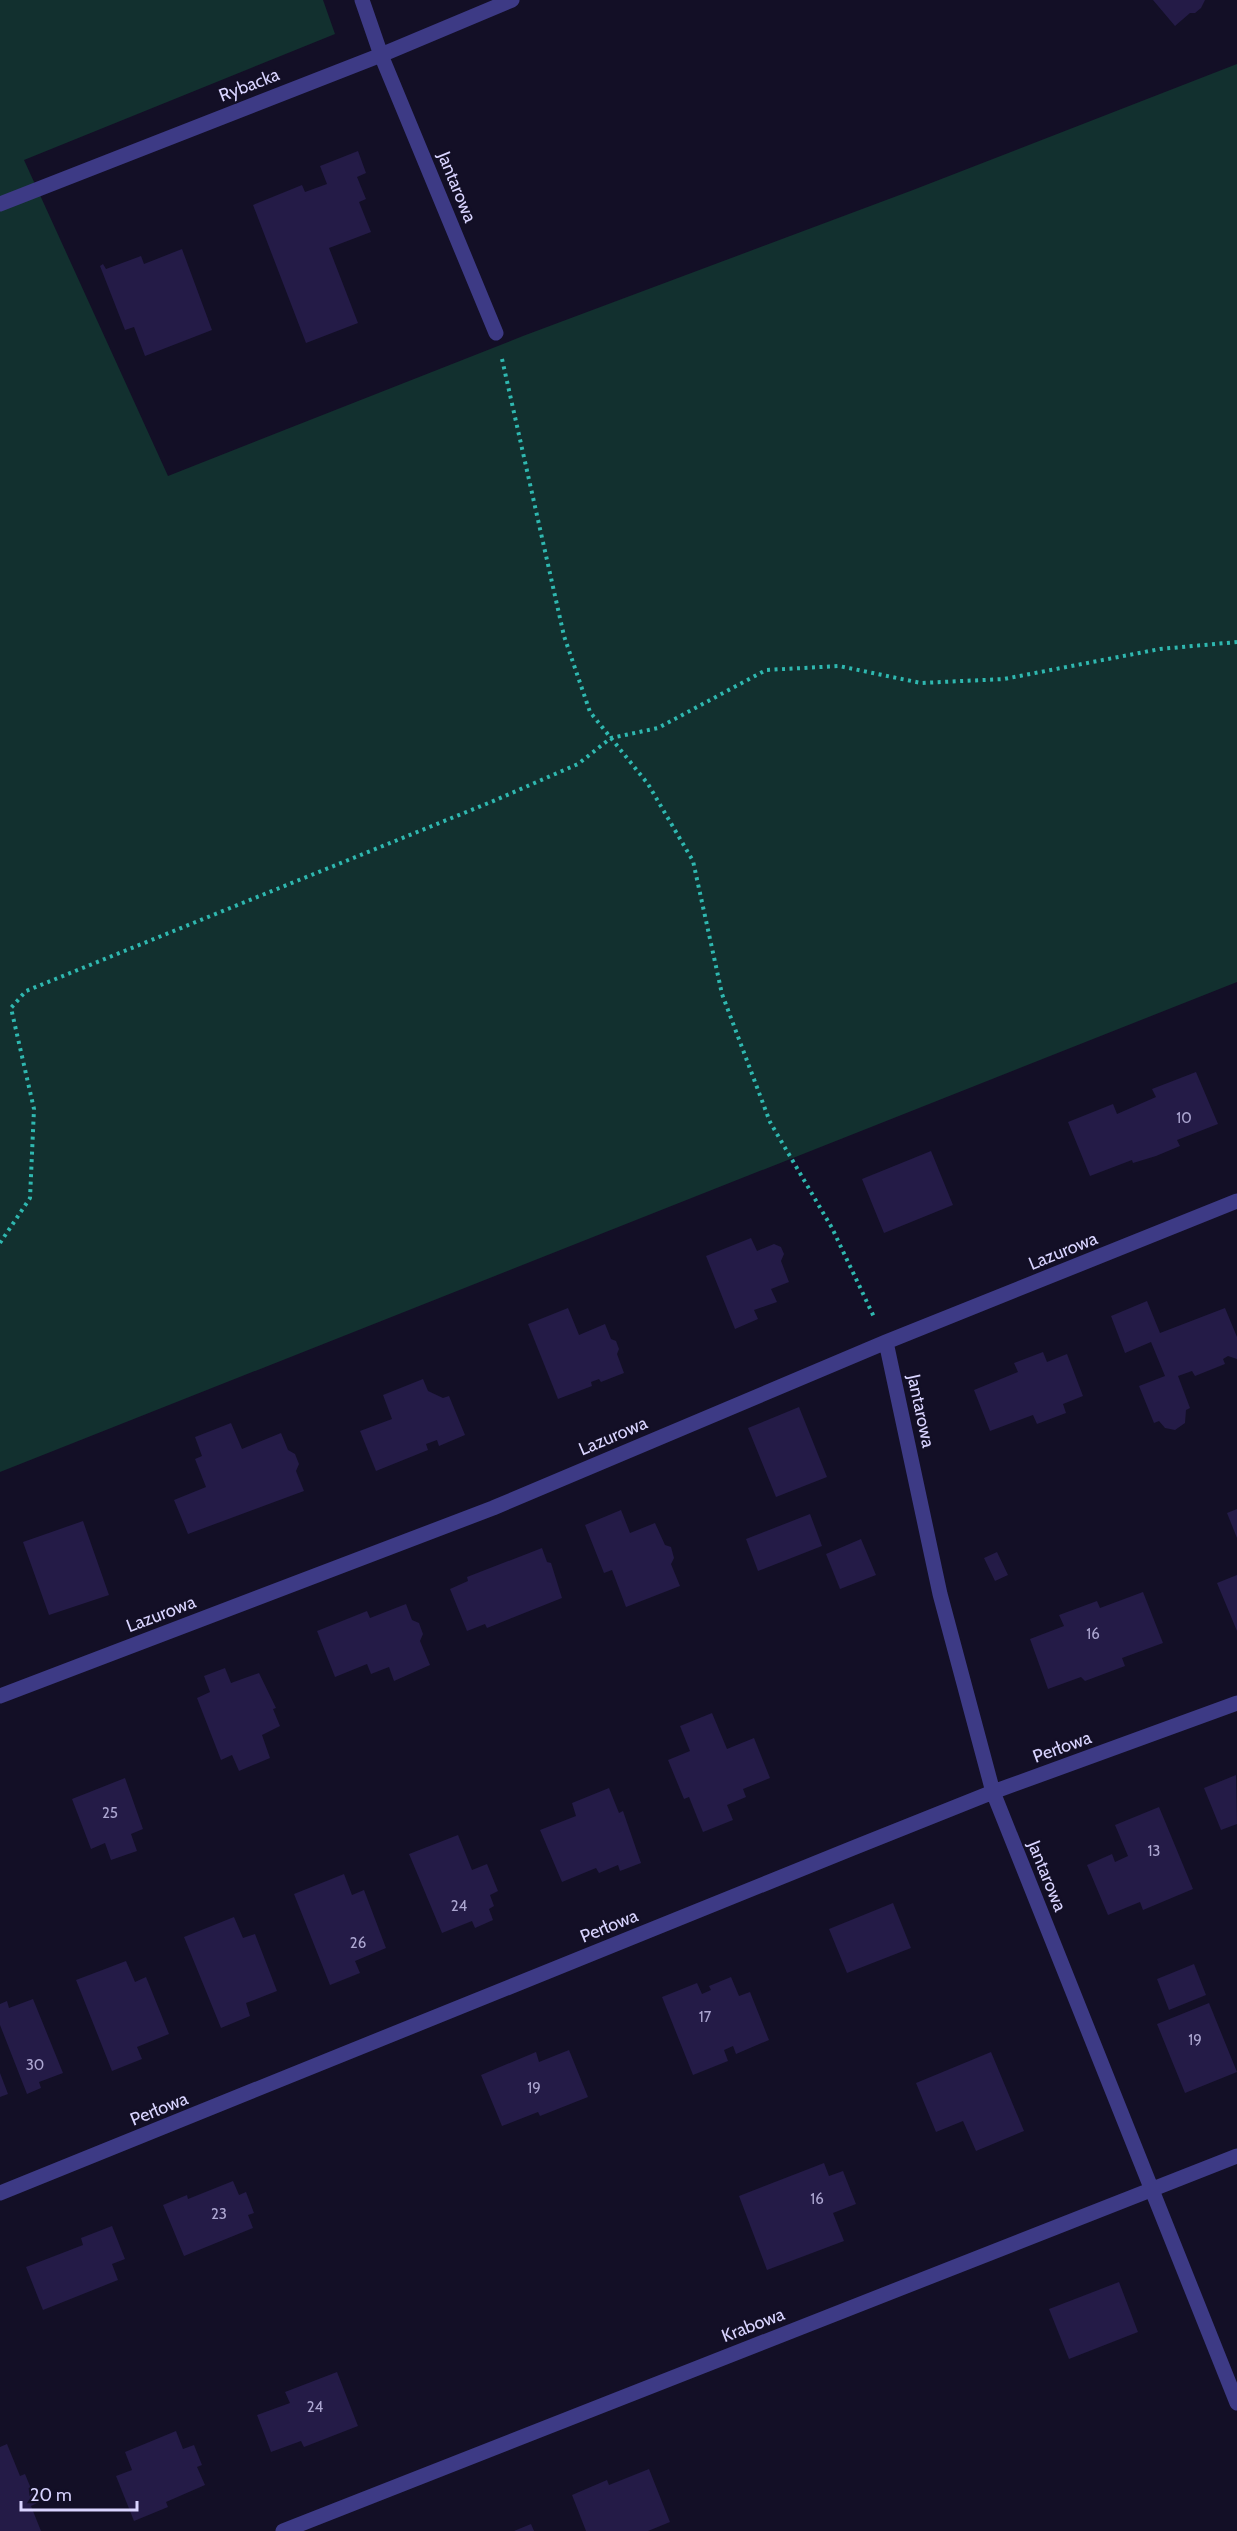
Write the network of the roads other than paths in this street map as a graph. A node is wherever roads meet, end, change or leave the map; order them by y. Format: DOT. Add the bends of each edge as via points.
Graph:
graph roads {
  1 [pos="362,0"];
  2 [pos="512,0"];
  3 [pos="381,55"];
  4 [pos="0,204"];
  5 [pos="496,333"];
  6 [pos="1237,1201"];
  7 [pos="886,1342"];
  8 [pos="0,1696"];
  9 [pos="1237,1703"];
  10 [pos="993,1792"];
  11 [pos="1237,2156"];
  12 [pos="1150,2190"];
  13 [pos="0,2193"];
  14 [pos="1237,2403"];
  15 [pos="283,2531"];
  1 -- 3 [label="street, Jantarowa"];
  2 -- 3 [label="street, Rybacka"];
  3 -- 4 [label="street, Rybacka"];
  3 -- 5 [label="street, Jantarowa"];
  6 -- 7 [label="street, Lazurowa"];
  7 -- 8 [label="street, Lazurowa" via="493,1508"];
  7 -- 10 [label="street, Jantarowa" via="940,1594"];
  9 -- 10 [label="street, Perłowa"];
  10 -- 12 [label="street, Jantarowa"];
  10 -- 13 [label="street, Perłowa"];
  11 -- 12 [label="street, Krabowa"];
  12 -- 14 [label="street, Jantarowa"];
  12 -- 15 [label="street, Krabowa"];
}
